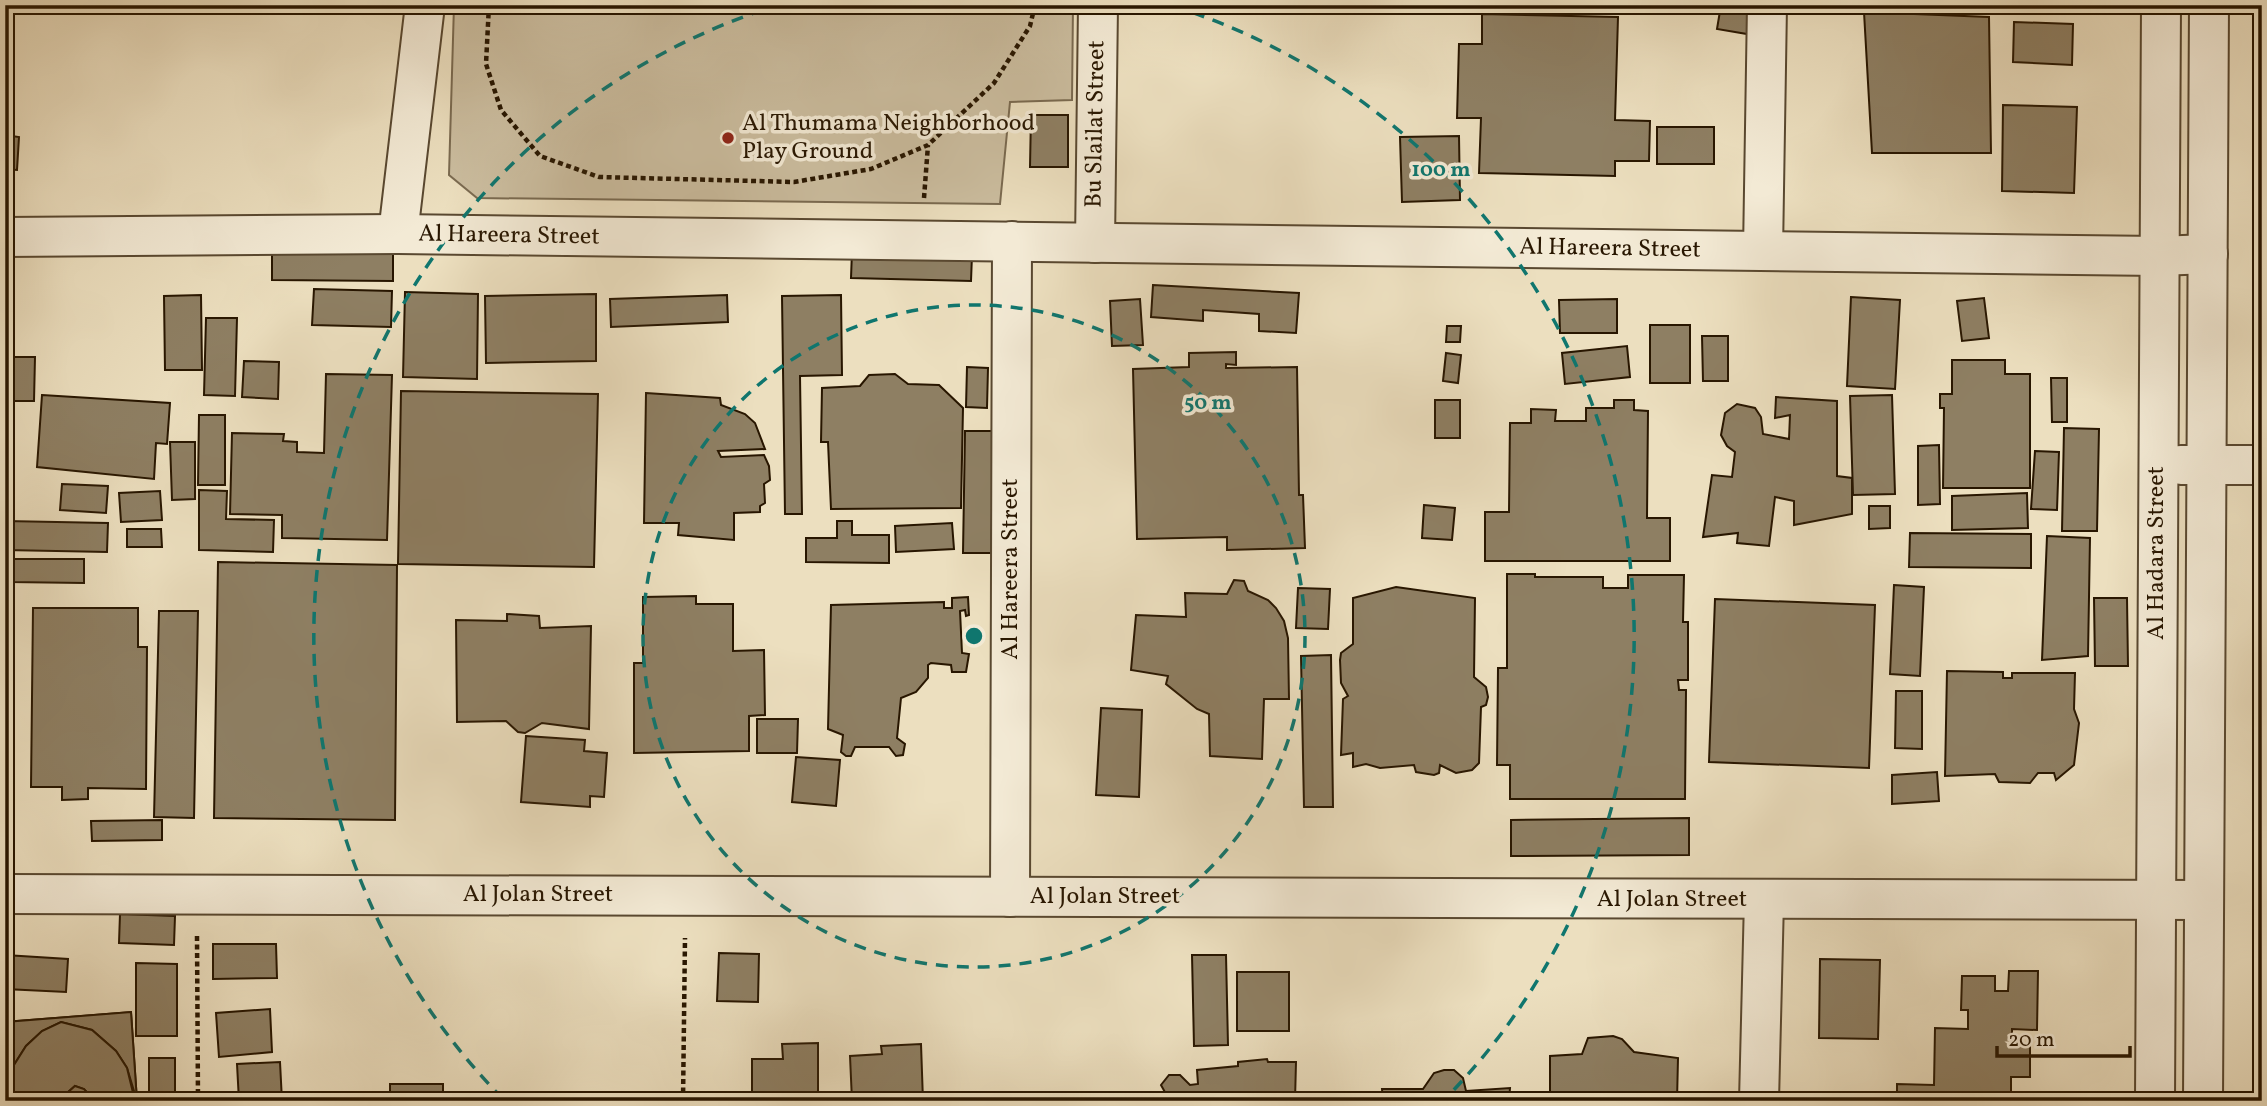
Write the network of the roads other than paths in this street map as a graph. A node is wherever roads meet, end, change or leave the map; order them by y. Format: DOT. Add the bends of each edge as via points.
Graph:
graph roads {
  1 [pos="425,5"];
  2 [pos="1098,5"];
  3 [pos="1767,5"];
  4 [pos="2161,5"];
  5 [pos="2209,5"];
  6 [pos="398,234"];
  7 [pos="5,237"];
  8 [pos="1012,241"];
  9 [pos="1095,243"];
  10 [pos="1763,251"];
  11 [pos="2208,254"];
  12 [pos="2159,256"];
  13 [pos="2158,465"];
  14 [pos="2207,465"];
  15 [pos="2262,465"];
  16 [pos="5,894"];
  17 [pos="1010,897"];
  18 [pos="1764,900"];
  19 [pos="2204,900"];
  20 [pos="2155,902"];
  21 [pos="1759,1101"];
  22 [pos="2155,1101"];
  23 [pos="2203,1101"];
  1 -- 6 [label="street"];
  2 -- 9 [label="street, Bu Slailat Street"];
  3 -- 10 [label="street"];
  4 -- 12 [label="street, Al Hadara Street"];
  5 -- 11 [label="street, Al Hadara Street"];
  6 -- 7 [label="street, Al Hareera Street"];
  6 -- 8 [label="street, Al Hareera Street"];
  8 -- 9 [label="street, Al Hareera Street"];
  8 -- 17 [label="street, Al Hareera Street"];
  9 -- 10 [label="street, Al Hareera Street"];
  10 -- 12 [label="street, Al Hareera Street"];
  11 -- 12 [label="street, Al Hareera Street"];
  11 -- 14 [label="street, Al Hadara Street"];
  12 -- 13 [label="street, Al Hadara Street"];
  13 -- 14 [label="street"];
  13 -- 20 [label="street, Al Hadara Street"];
  14 -- 15 [label="street"];
  14 -- 19 [label="street, Al Hadara Street"];
  16 -- 17 [label="street, Al Jolan Street"];
  17 -- 18 [label="street, Al Jolan Street"];
  18 -- 20 [label="street, Al Jolan Street"];
  18 -- 21 [label="street"];
  19 -- 20 [label="street, Al Jolan Street"];
  19 -- 23 [label="street, Al Hadara Street"];
  20 -- 22 [label="street, Al Hadara Street"];
}
